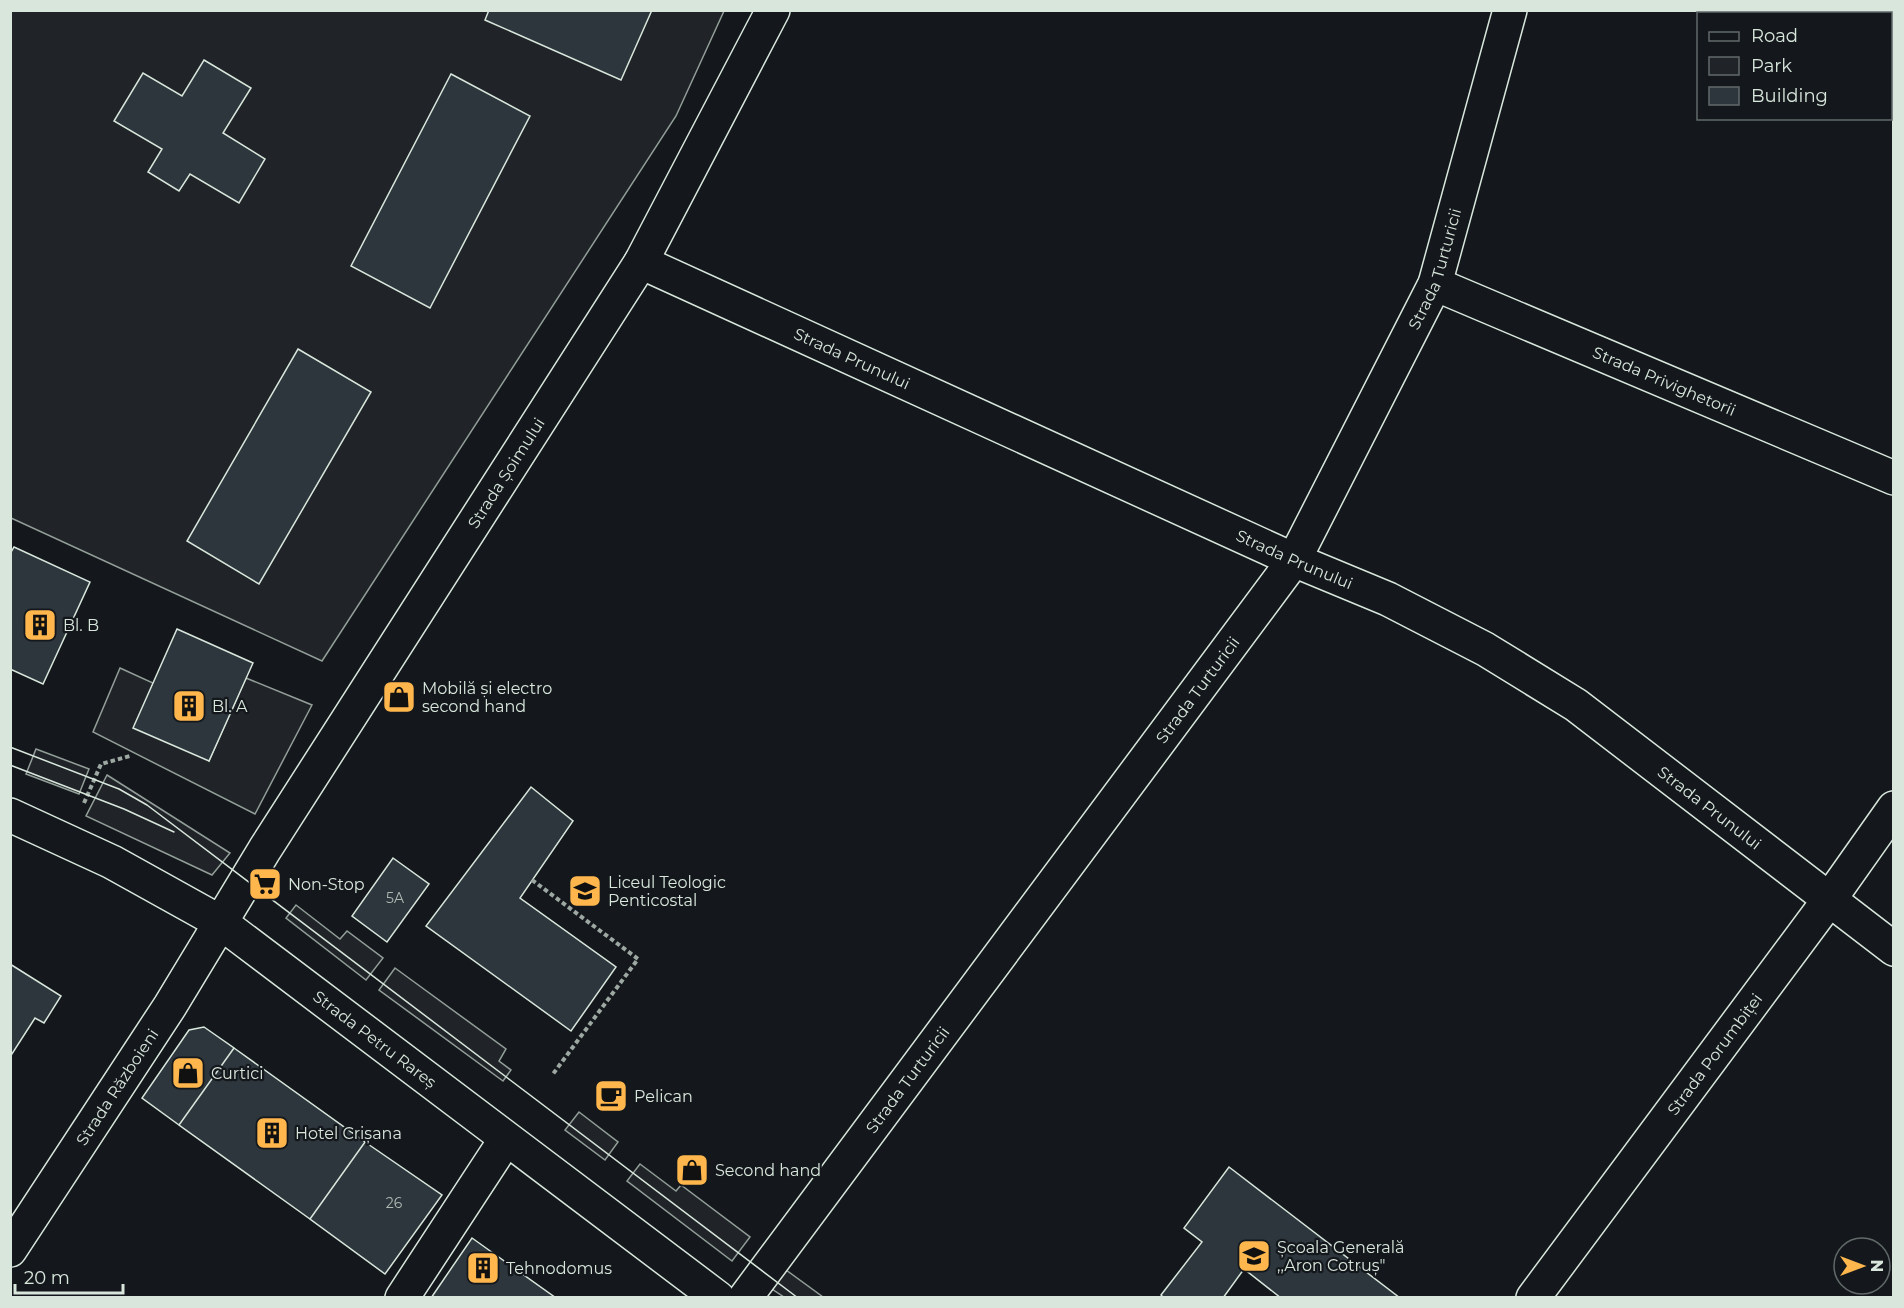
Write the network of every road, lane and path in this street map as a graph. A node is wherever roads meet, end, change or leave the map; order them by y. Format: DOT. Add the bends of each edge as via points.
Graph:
graph roads {
  1 [pos="772,10"];
  2 [pos="1510,10"];
  3 [pos="641,262"];
  4 [pos="1435,284"];
  5 [pos="1893,478"];
  6 [pos="1294,560"];
  7 [pos="130,756"];
  8 [pos="84,803"];
  9 [pos="1893,808"];
  10 [pos="10,815"];
  11 [pos="532,880"];
  12 [pos="1829,900"];
  13 [pos="220,922"];
  14 [pos="1893,950"];
  15 [pos="553,1074"];
  16 [pos="506,1139"];
  17 [pos="10,1250"];
  18 [pos="402,1298"];
  19 [pos="718,1298"];
  20 [pos="745,1298"];
  21 [pos="1533,1298"];
  1 -- 3 [label="street, Strada Șoimului"];
  2 -- 4 [label="street, Strada Turturicii"];
  3 -- 6 [label="street, Strada Prunului"];
  3 -- 13 [label="street, Strada Șoimului"];
  4 -- 5 [label="street, Strada Privighetorii"];
  4 -- 6 [label="street, Strada Turturicii"];
  6 -- 12 [label="street, Strada Prunului" via="1388,599 1485,649 1576,705"];
  6 -- 20 [label="street, Strada Turturicii"];
  7 -- 8 [label="path" via="101,764"];
  9 -- 12 [label="street, Strada Porumbiței"];
  10 -- 13 [label="street, Strada Petru Rareș" via="112,862"];
  11 -- 15 [label="path" via="638,959"];
  12 -- 14 [label="street, Strada Prunului"];
  12 -- 21 [label="street, Strada Porumbiței"];
  13 -- 16 [label="street, Strada Petru Rareș"];
  13 -- 17 [label="street, Strada Războieni" via="170,1006"];
  16 -- 18 [label="street"];
  16 -- 19 [label="street, Strada Petru Rareș"];
}
